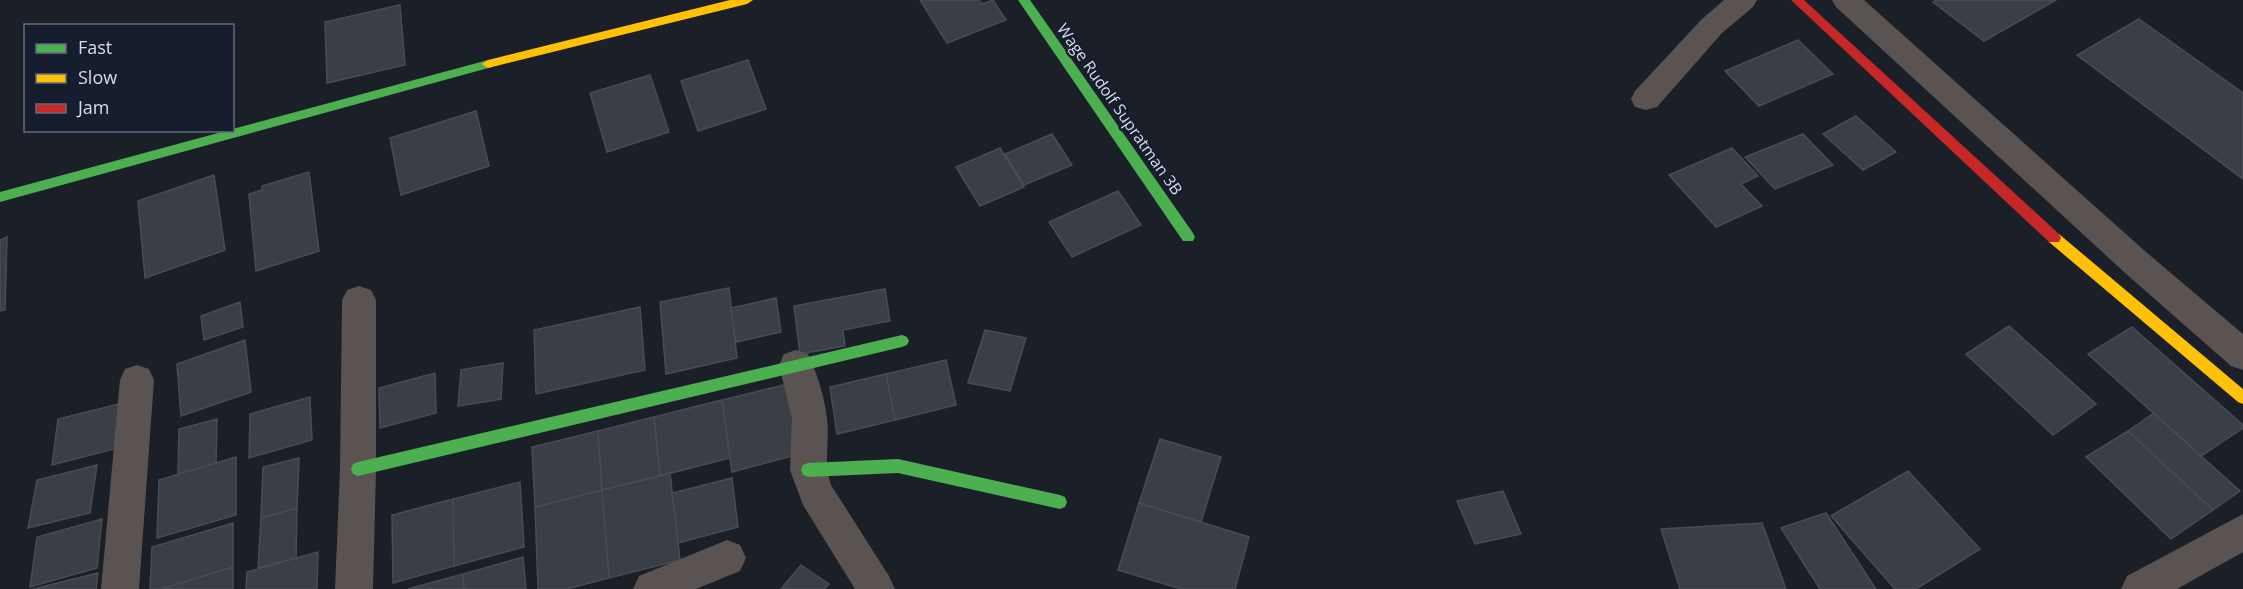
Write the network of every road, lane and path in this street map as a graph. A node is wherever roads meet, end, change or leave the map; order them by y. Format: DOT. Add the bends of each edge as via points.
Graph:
graph roads {
  1 [pos="747,0"];
  2 [pos="1024,0"];
  3 [pos="1743,0"];
  4 [pos="1797,0"];
  5 [pos="1846,0"];
  6 [pos="1646,99"];
  7 [pos="0,197"];
  8 [pos="1188,237"];
  9 [pos="359,300"];
  10 [pos="902,341"];
  11 [pos="2243,355"];
  12 [pos="796,365"];
  13 [pos="137,380"];
  14 [pos="2243,398"];
  15 [pos="358,469"];
  16 [pos="808,470"];
  17 [pos="1060,502"];
  18 [pos="2243,532"];
  19 [pos="727,558"];
  20 [pos="120,589"];
  21 [pos="354,589"];
  22 [pos="652,589"];
  23 [pos="876,589"];
  24 [pos="2140,589"];
  1 -- 7 [label="street" via="490,63"];
  2 -- 8 [label="street, Wage Rudolf Supratman 3B"];
  3 -- 6 [label="street" via="1712,26"];
  4 -- 14 [label="street" via="2016,202"];
  5 -- 11 [label="street"];
  9 -- 15 [label="street"];
  10 -- 12 [label="street"];
  12 -- 15 [label="street"];
  12 -- 16 [label="street" via="810,419"];
  13 -- 20 [label="street"];
  15 -- 21 [label="street"];
  16 -- 17 [label="street" via="898,466"];
  16 -- 23 [label="street" via="816,493"];
  18 -- 24 [label="street"];
  19 -- 22 [label="street"];
}
